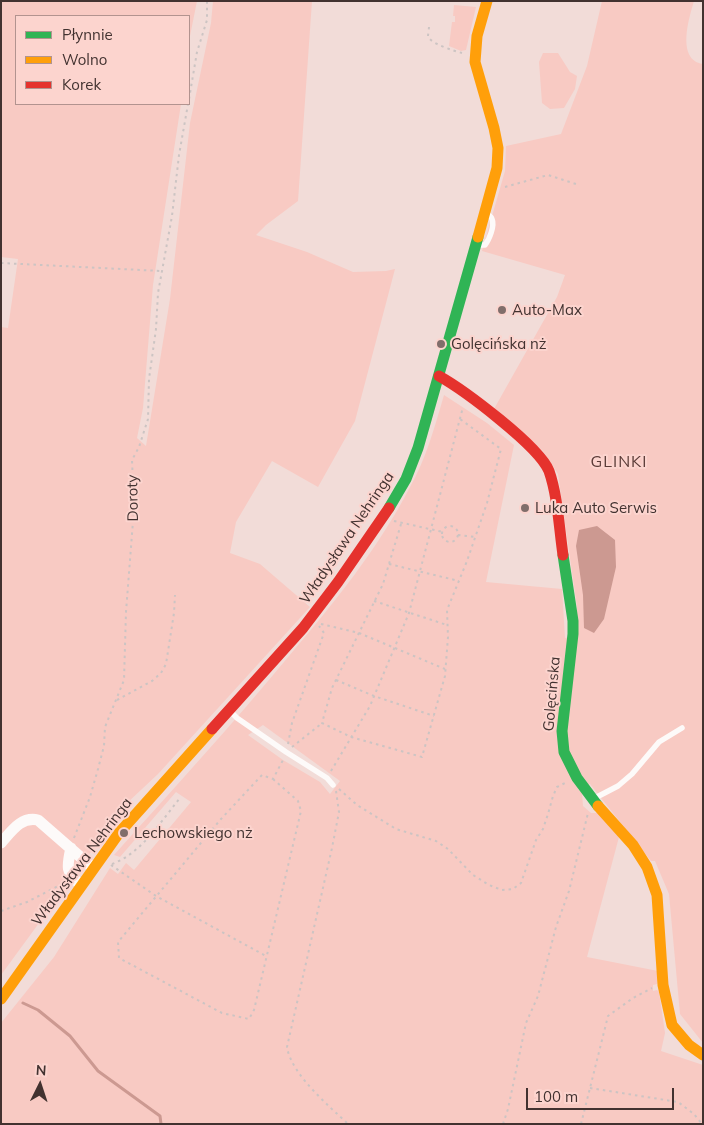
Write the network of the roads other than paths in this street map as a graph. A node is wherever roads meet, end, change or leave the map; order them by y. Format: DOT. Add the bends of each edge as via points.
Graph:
graph roads {
  1 [pos="487,1"];
  2 [pos="439,376"];
  3 [pos="229,710"];
  4 [pos="682,728"];
  5 [pos="333,785"];
  6 [pos="593,799"];
  7 [pos="1,843"];
  8 [pos="71,848"];
  9 [pos="93,868"];
  10 [pos="78,882"];
  11 [pos="1,999"];
  12 [pos="703,1055"];
  1 -- 2 [label="street, Władysława Nehringa" via="475,55 498,143 498,162"];
  2 -- 3 [label="street, Władysława Nehringa" via="416,453 393,502 317,611"];
  2 -- 6 [label="street, Golęcińska" via="517,435 548,469 573,628 562,731 564,752 577,778"];
  3 -- 5 [label="lane"];
  3 -- 9 [label="street, Władysława Nehringa" via="135,814"];
  4 -- 6 [label="lane" via="659,742 618,786"];
  6 -- 12 [label="street, Golęcińska" via="633,845 647,867 657,896 663,985 672,1025 688,1045"];
  7 -- 8 [label="street" via="24,820 38,820"];
  8 -- 9 [label="street"];
  8 -- 10 [label="street" via="69,873"];
  9 -- 10 [label="street, Władysława Nehringa"];
  10 -- 11 [label="street, Władysława Nehringa"];
}
